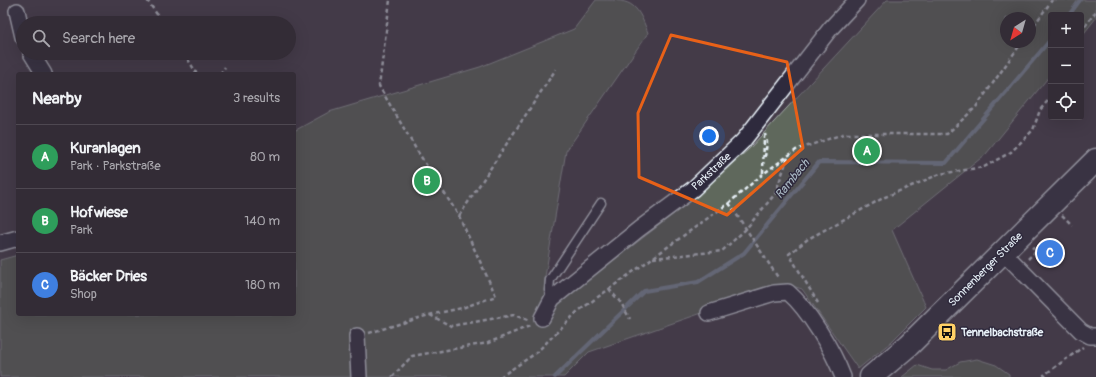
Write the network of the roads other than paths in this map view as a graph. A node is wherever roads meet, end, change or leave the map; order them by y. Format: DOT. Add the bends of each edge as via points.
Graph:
graph roads {
  1 [pos="857,0"];
  2 [pos="17,11"];
  3 [pos="18,16"];
  4 [pos="35,60"];
  5 [pos="43,72"];
  6 [pos="1096,160"];
  7 [pos="601,203"];
  8 [pos="16,239"];
  9 [pos="0,243"];
  10 [pos="1003,252"];
  11 [pos="552,299"];
  12 [pos="709,313"];
  13 [pos="542,318"];
  14 [pos="357,336"];
  15 [pos="1093,336"];
  16 [pos="359,377"];
  17 [pos="843,377"];
  18 [pos="872,377"];
  1 -- 11 [label="street, Parkstraße" via="830,29 744,141 693,189"];
  2 -- 3 [label="street"];
  4 -- 5 [label="street"];
  6 -- 10 [label="main road, Sonnenberger Straße"];
  7 -- 11 [label="lane" via="550,280 549,290"];
  8 -- 9 [label="street"];
  10 -- 15 [label="street" via="1081,331"];
  10 -- 18 [label="main road, Sonnenberger Straße" via="909,345"];
  11 -- 13 [label="street, Parkstraße"];
  12 -- 17 [label="street" via="774,293 788,292 800,302 837,362"];
  14 -- 16 [label="street"];
}
